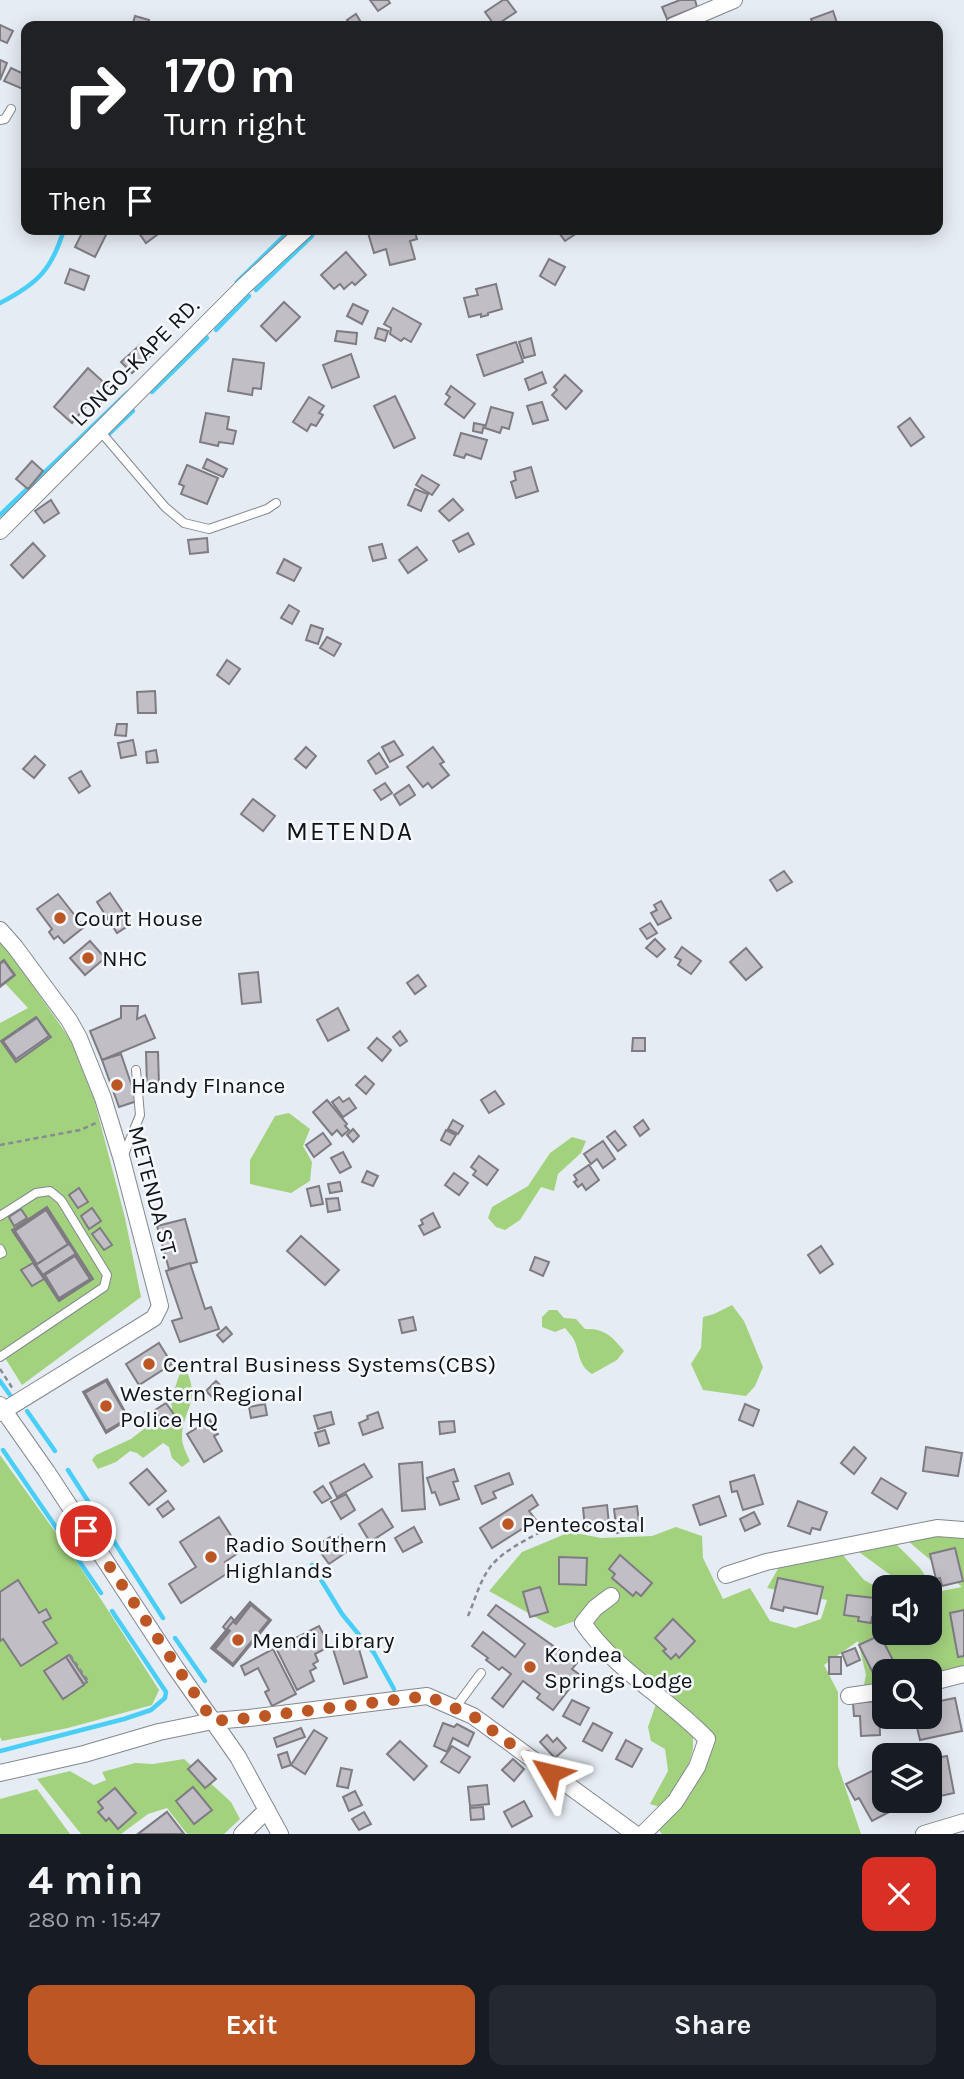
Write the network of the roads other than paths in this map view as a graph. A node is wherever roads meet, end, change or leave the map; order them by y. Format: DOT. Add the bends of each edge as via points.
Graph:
graph roads {
  1 [pos="734,0"];
  2 [pos="685,21"];
  3 [pos="11,108"];
  4 [pos="0,120"];
  5 [pos="299,235"];
  6 [pos="100,431"];
  7 [pos="276,503"];
  8 [pos="0,531"];
  9 [pos="0,930"];
  10 [pos="136,1070"];
  11 [pos="122,1160"];
  12 [pos="0,1216"];
  13 [pos="0,1357"];
  14 [pos="1,1410"];
  15 [pos="964,1530"];
  16 [pos="726,1575"];
  17 [pos="611,1595"];
  18 [pos="481,1673"];
  19 [pos="964,1674"];
  20 [pos="942,1679"];
  21 [pos="872,1693"];
  22 [pos="849,1696"];
  23 [pos="454,1708"];
  24 [pos="213,1721"];
  25 [pos="0,1773"];
  26 [pos="267,1810"];
  27 [pos="964,1822"];
  28 [pos="242,1834"];
  29 [pos="279,1834"];
  30 [pos="635,1834"];
  31 [pos="643,1834"];
  32 [pos="924,1834"];
  1 -- 2 [label="street"];
  3 -- 4 [label="lane"];
  5 -- 6 [label="street, LONGO-KAPE RD."];
  6 -- 7 [label="lane" via="184,523 209,528"];
  6 -- 8 [label="street, LONGO-KAPE RD."];
  9 -- 11 [label="street, METENDA ST." via="79,1038"];
  10 -- 11 [label="lane" via="140,1115"];
  11 -- 14 [label="street, METENDA ST." via="160,1306 154,1318"];
  12 -- 13 [label="lane" via="36,1193 50,1191 61,1200 107,1275 104,1287"];
  14 -- 24 [label="street"];
  15 -- 16 [label="street" via="937,1528 766,1562"];
  17 -- 31 [label="street" via="583,1623 626,1671 707,1739 697,1767 675,1802"];
  18 -- 23 [label="lane"];
  19 -- 20 [label="street"];
  21 -- 22 [label="street"];
  23 -- 24 [label="street" via="427,1696"];
  23 -- 30 [label="street" via="473,1716"];
  24 -- 25 [label="street"];
  24 -- 26 [label="street"];
  26 -- 28 [label="street"];
  26 -- 29 [label="street"];
  27 -- 32 [label="street"];
}
